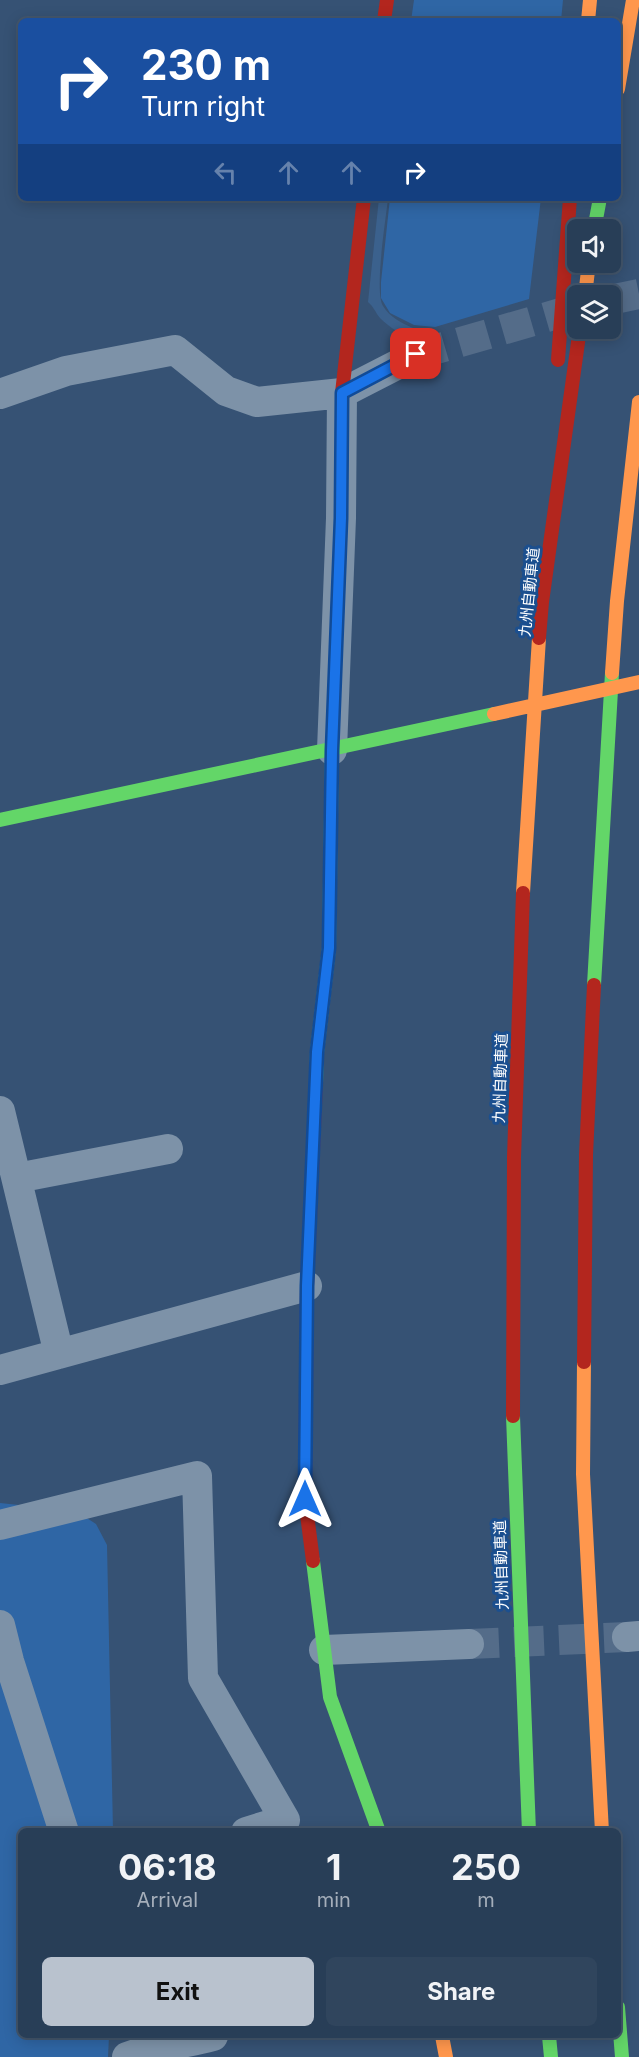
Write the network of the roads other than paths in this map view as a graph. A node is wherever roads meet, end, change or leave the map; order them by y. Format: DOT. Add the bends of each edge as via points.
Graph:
graph roads {
  1 [pos="387,0"];
  2 [pos="590,0"];
  3 [pos="633,0"];
  4 [pos="384,18"];
  5 [pos="588,18"];
  6 [pos="621,71"];
  7 [pos="364,201"];
  8 [pos="570,201"];
  9 [pos="599,201"];
  10 [pos="596,219"];
  11 [pos="578,339"];
  12 [pos="416,354"];
  13 [pos="557,376"];
  14 [pos="342,393"];
  15 [pos="0,394"];
  16 [pos="639,402"];
  17 [pos="555,412"];
  18 [pos="542,602"];
  19 [pos="639,682"];
  20 [pos="332,750"];
  21 [pos="0,820"];
  22 [pos="0,1111"];
  23 [pos="3,1141"];
  24 [pos="168,1149"];
  25 [pos="16,1178"];
  26 [pos="307,1286"];
  27 [pos="59,1354"];
  28 [pos="0,1370"];
  29 [pos="0,1525"];
  30 [pos="0,1625"];
  31 [pos="469,1644"];
  32 [pos="324,1650"];
  33 [pos="4,1662"];
  34 [pos="63,1828"];
  35 [pos="259,1828"];
  36 [pos="378,1828"];
  37 [pos="529,1828"];
  38 [pos="603,1828"];
  39 [pos="117,2038"];
  40 [pos="206,2038"];
  41 [pos="442,2038"];
  42 [pos="549,2038"];
  43 [pos="620,2038"];
  44 [pos="122,2057"];
  45 [pos="127,2057"];
  46 [pos="446,2057"];
  47 [pos="551,2057"];
  48 [pos="622,2057"];
  1 -- 4 [label="main road"];
  2 -- 5 [label="main road"];
  3 -- 6 [label="main road"];
  7 -- 14 [label="main road"];
  8 -- 13 [label="main road"];
  9 -- 10 [label="main road"];
  11 -- 18 [label="main road, 九州自動車道"];
  12 -- 14 [label="street"];
  14 -- 15 [label="street" via="257,402 226,391 176,350 66,371"];
  14 -- 20 [label="street"];
  16 -- 38 [label="main road" via="617,601 586,1155 583,1474"];
  17 -- 18 [label="main road"];
  18 -- 37 [label="main road, 九州自動車道" via="525,842 514,1157 513,1448"];
  19 -- 20 [label="main road"];
  20 -- 21 [label="main road"];
  20 -- 26 [label="main road" via="329,948 317,1052"];
  22 -- 23 [label="street"];
  23 -- 25 [label="street"];
  24 -- 25 [label="street"];
  25 -- 27 [label="street"];
  26 -- 27 [label="street"];
  26 -- 32 [label="main road" via="305,1499"];
  27 -- 28 [label="street"];
  29 -- 35 [label="street" via="197,1476 203,1678 285,1820"];
  30 -- 33 [label="street"];
  31 -- 32 [label="street"];
  32 -- 36 [label="main road" via="330,1697"];
  33 -- 34 [label="street"];
  39 -- 44 [label="street"];
  40 -- 45 [label="street" via="146,2049"];
  41 -- 46 [label="main road"];
  42 -- 47 [label="main road"];
  43 -- 48 [label="main road"];
}
